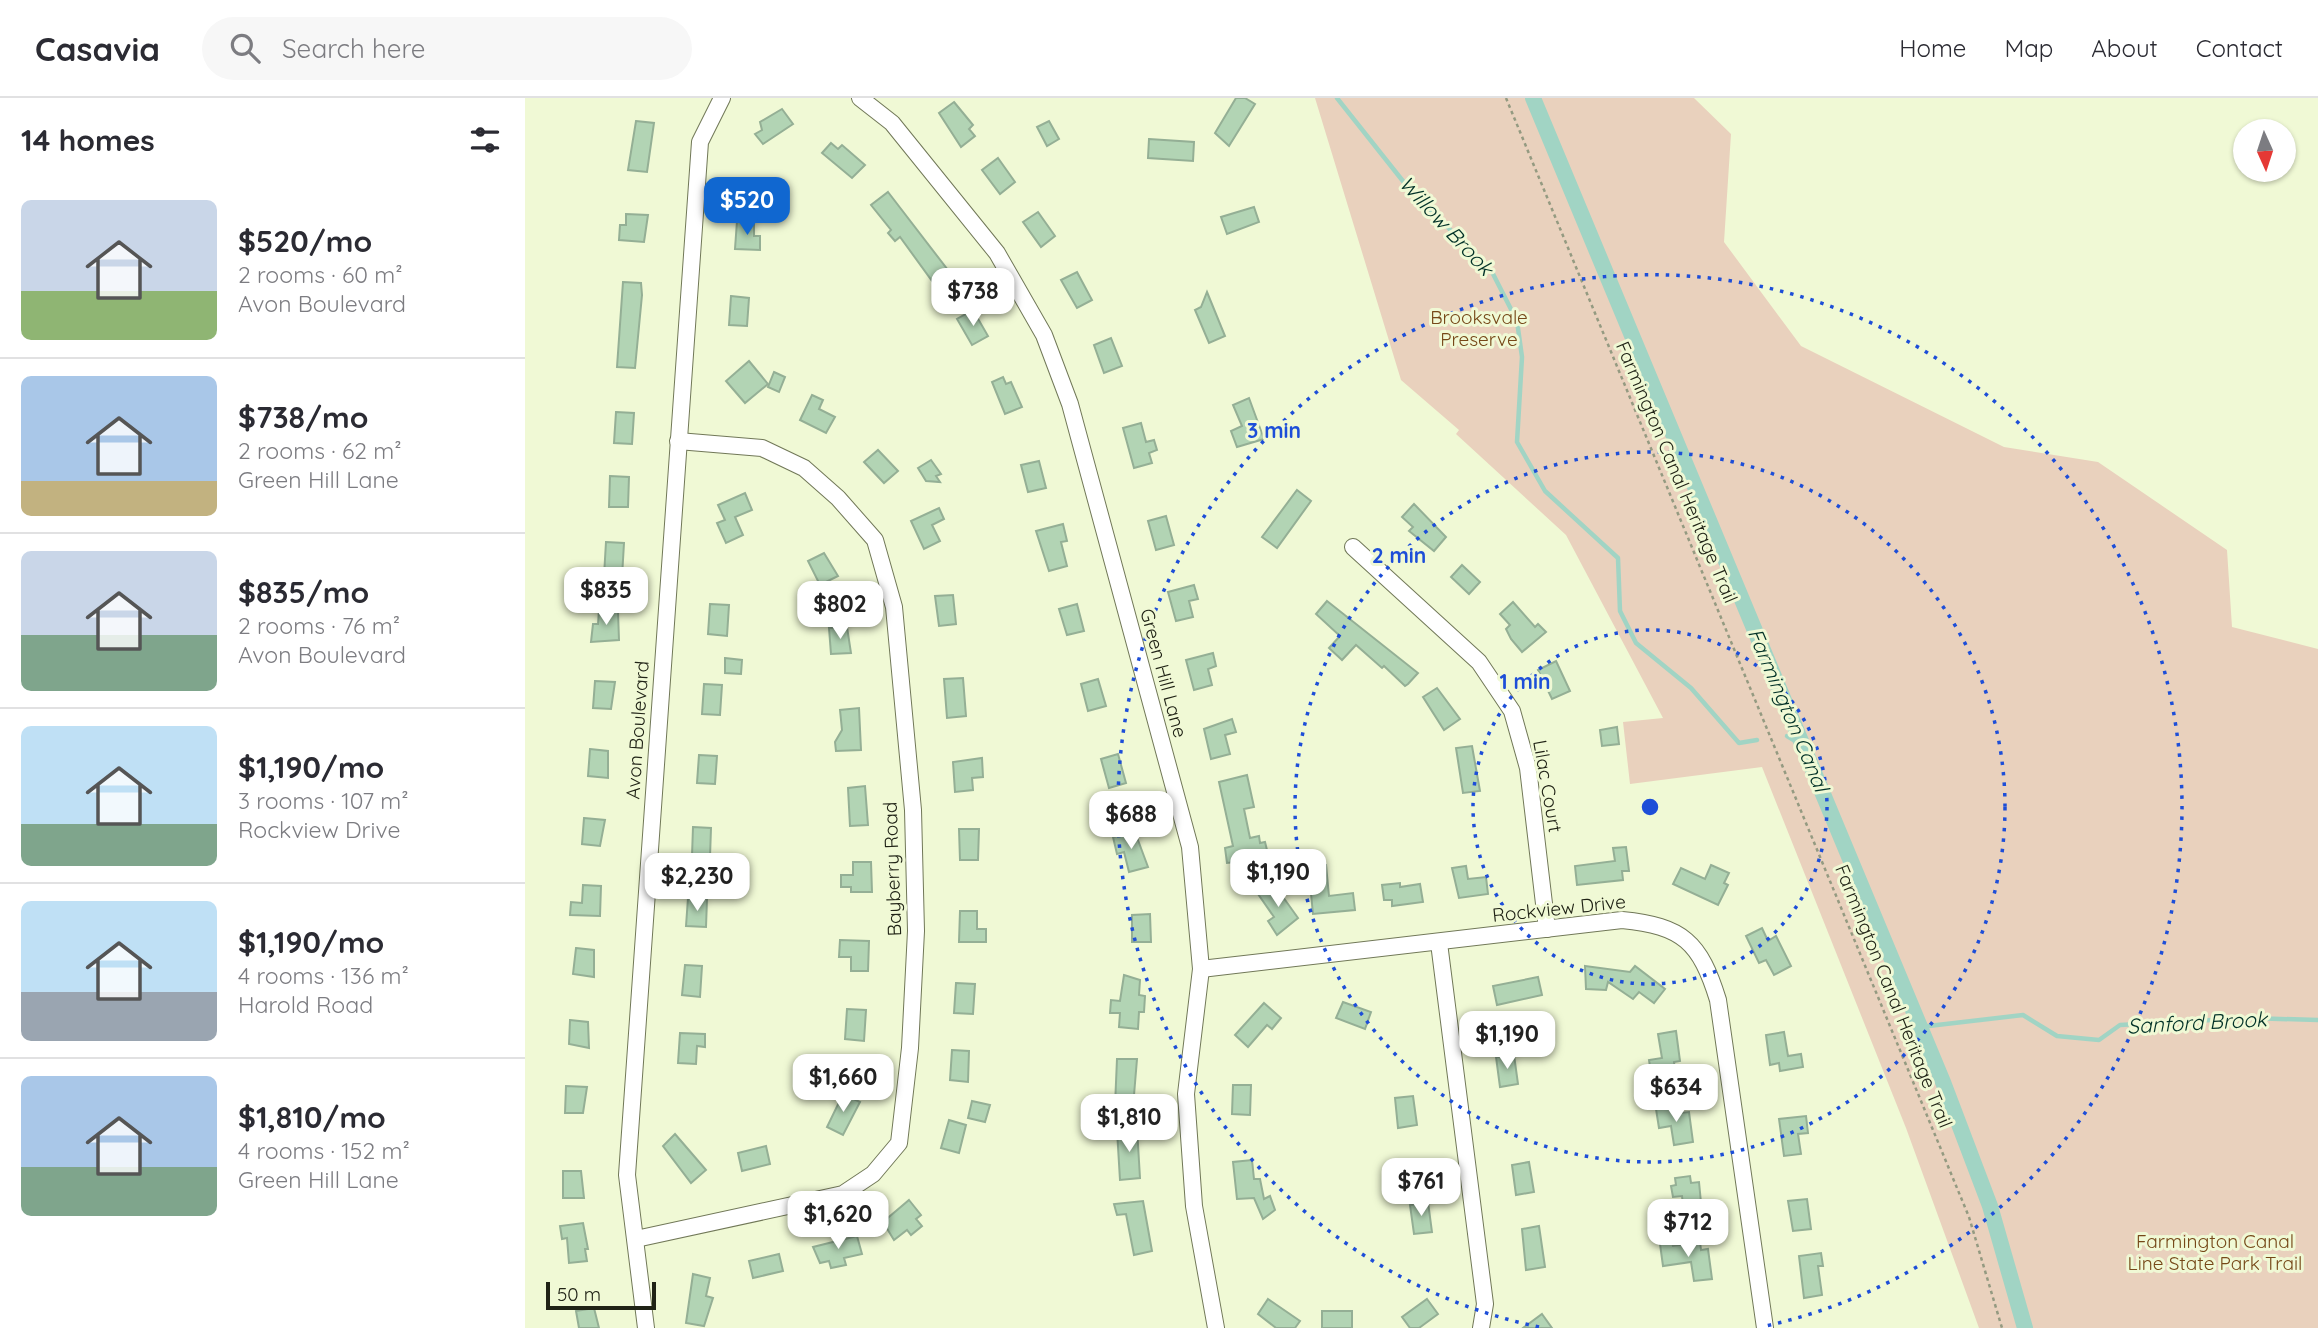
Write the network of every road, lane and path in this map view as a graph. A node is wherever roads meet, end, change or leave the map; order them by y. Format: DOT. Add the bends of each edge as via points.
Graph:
graph roads {
  1 [pos="722,98"];
  2 [pos="860,98"];
  3 [pos="1506,98"];
  4 [pos="678,441"];
  5 [pos="1353,547"];
  6 [pos="1547,929"];
  7 [pos="1439,943"];
  8 [pos="1201,969"];
  9 [pos="636,1239"];
  10 [pos="646,1328"];
  11 [pos="1216,1328"];
  12 [pos="1481,1328"];
  13 [pos="1765,1328"];
  14 [pos="2002,1328"];
  1 -- 4 [label="street, Avon Boulevard" via="700,142"];
  2 -- 8 [label="street, Green Hill Lane" via="892,123 996,253 1044,335 1070,404 1190,847"];
  3 -- 14 [label="path, Farmington Canal Heritage Trail" via="1969,1217"];
  4 -- 9 [label="street, Avon Boulevard" via="627,1175"];
  4 -- 9 [label="street, Bayberry Road" via="762,448 804,468 875,540 894,607 913,810 916,931 911,1048 899,1143 873,1174 843,1194"];
  5 -- 6 [label="street, Lilac Court" via="1479,662 1512,711 1528,768"];
  6 -- 7 [label="street, Rockview Drive"];
  6 -- 13 [label="street, Rockview Drive" via="1622,920 1659,923 1690,942 1708,967 1719,1000"];
  7 -- 8 [label="street, Rockview Drive"];
  7 -- 12 [label="street" via="1485,1304"];
  8 -- 11 [label="street, Green Hill Lane" via="1185,1094 1194,1206"];
  9 -- 10 [label="street, Avon Boulevard"];
}
